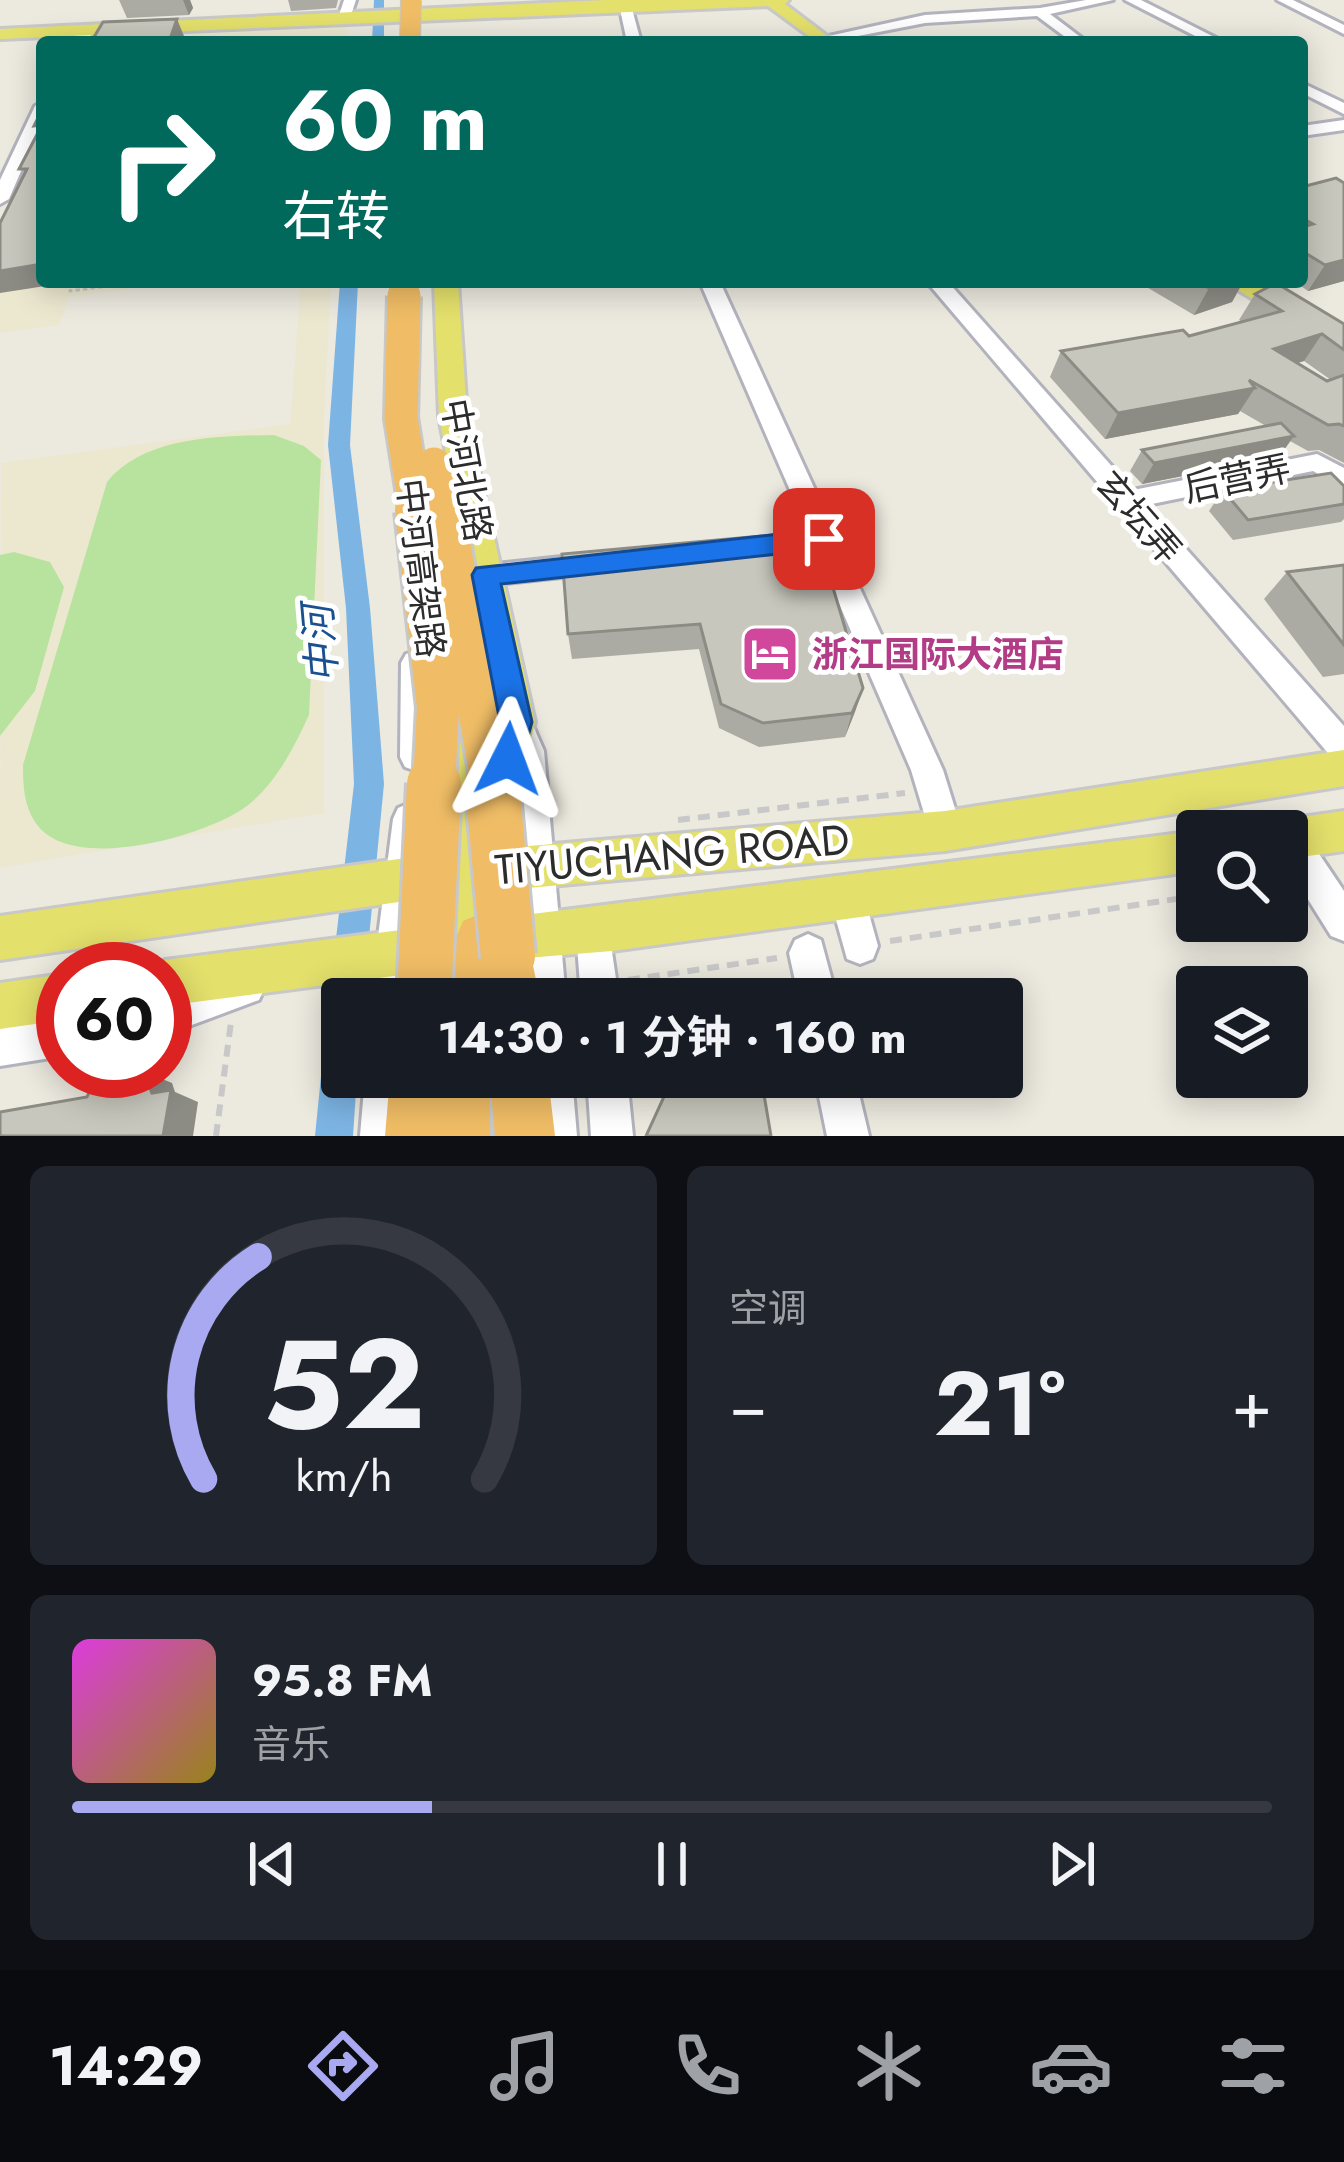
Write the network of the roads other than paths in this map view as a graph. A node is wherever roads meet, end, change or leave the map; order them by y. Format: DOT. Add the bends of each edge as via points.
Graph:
graph roads {
  1 [pos="424,0"];
  2 [pos="698,0"];
  3 [pos="782,0"];
  4 [pos="1107,0"];
  5 [pos="1131,0"];
  6 [pos="1283,0"];
  7 [pos="771,1"];
  8 [pos="1072,1"];
  9 [pos="579,3"];
  10 [pos="347,9"];
  11 [pos="441,10"];
  12 [pos="626,10"];
  13 [pos="391,12"];
  14 [pos="1040,13"];
  15 [pos="93,30"];
  16 [pos="1344,30"];
  17 [pos="0,34"];
  18 [pos="82,36"];
  19 [pos="424,36"];
  20 [pos="632,36"];
  21 [pos="819,36"];
  22 [pos="845,36"];
  23 [pos="1072,36"];
  24 [pos="1205,36"];
  25 [pos="1308,90"];
  26 [pos="1344,109"];
  27 [pos="36,119"];
  28 [pos="1344,125"];
  29 [pos="1308,130"];
  30 [pos="0,199"];
  31 [pos="393,288"];
  32 [pos="404,288"];
  33 [pos="424,288"];
  34 [pos="446,288"];
  35 [pos="712,288"];
  36 [pos="942,288"];
  37 [pos="1246,288"];
  38 [pos="1344,344"];
  39 [pos="1344,480"];
  40 [pos="1125,501"];
  41 [pos="623,560"];
  42 [pos="486,575"];
  43 [pos="416,594"];
  44 [pos="516,722"];
  45 [pos="1340,759"];
  46 [pos="944,831"];
  47 [pos="1344,831"];
  48 [pos="1308,836"];
  49 [pos="1176,854"];
  50 [pos="539,864"];
  51 [pos="1308,869"];
  52 [pos="471,871"];
  53 [pos="399,878"];
  54 [pos="848,898"];
  55 [pos="1344,922"];
  56 [pos="594,931"];
  57 [pos="0,938"];
  58 [pos="860,946"];
  59 [pos="808,953"];
  60 [pos="284,969"];
  61 [pos="391,978"];
  62 [pos="482,978"];
  63 [pos="606,978"];
  64 [pos="813,978"];
  65 [pos="192,980"];
  66 [pos="36,1001"];
  67 [pos="0,1006"];
  68 [pos="192,1007"];
  69 [pos="36,1040"];
  70 [pos="0,1046"];
  71 [pos="461,1098"];
  72 [pos="484,1098"];
  73 [pos="514,1098"];
  74 [pos="519,1098"];
  75 [pos="553,1098"];
  76 [pos="609,1098"];
  77 [pos="840,1098"];
  78 [pos="460,1136"];
  79 [pos="484,1136"];
  80 [pos="513,1136"];
  81 [pos="525,1136"];
  82 [pos="556,1136"];
  83 [pos="612,1136"];
  84 [pos="848,1136"];
  1 -- 19 [label="highway"];
  2 -- 9 [label="main road"];
  3 -- 7 [label="main road"];
  4 -- 8 [label="street"];
  5 -- 24 [label="street"];
  6 -- 16 [label="street"];
  7 -- 12 [label="main road"];
  7 -- 21 [label="main road"];
  8 -- 14 [label="street"];
  9 -- 11 [label="main road"];
  10 -- 13 [label="main road"];
  10 -- 15 [label="main road"];
  11 -- 12 [label="main road"];
  11 -- 13 [label="main road"];
  12 -- 20 [label="street"];
  14 -- 22 [label="street" via="925,20"];
  14 -- 23 [label="street"];
  15 -- 17 [label="main road"];
  15 -- 18 [label="street"];
  25 -- 26 [label="street"];
  27 -- 30 [label="street"];
  28 -- 29 [label="street"];
  31 -- 43 [label="main road, 中河北路" via="386,415"];
  32 -- 62 [label="highway, 中河高架路, bridge" via="401,418"];
  33 -- 62 [label="highway, 中河高架路, bridge" via="424,411 481,690 505,860"];
  34 -- 42 [label="main road, 中河北路" via="453,416"];
  35 -- 46 [label="street" via="813,540 927,770"];
  36 -- 40 [label="street, 玄坛弄"];
  37 -- 38 [label="main road"];
  39 -- 40 [label="street, 后营弄" via="1317,462"];
  40 -- 45 [label="street, 玄坛弄"];
  41 -- 42 [label="street"];
  42 -- 44 [label="main road, 中河北路"];
  43 -- 52 [label="main road, 中河北路" via="459,710"];
  43 -- 53 [label="street" via="416,781"];
  44 -- 50 [label="street" via="528,751"];
  44 -- 52 [label="main road, 中河北路"];
  45 -- 46 [label="main road, TIYUCHANG ROAD"];
  46 -- 50 [label="main road, TIYUCHANG ROAD"];
  47 -- 48 [label="main road"];
  49 -- 54 [label="main road, TIYUCHANG ROAD"];
  50 -- 52 [label="main road, TIYUCHANG ROAD"];
  50 -- 62 [label="street"];
  51 -- 55 [label="street"];
  52 -- 53 [label="main road, TIYUCHANG ROAD"];
  52 -- 62 [label="main road, 中河北路"];
  53 -- 57 [label="main road, TIYUCHANG ROAD"];
  53 -- 61 [label="street"];
  54 -- 56 [label="main road, TIYUCHANG ROAD"];
  54 -- 58 [label="street"];
  56 -- 62 [label="main road, TIYUCHANG ROAD"];
  56 -- 63 [label="street"];
  59 -- 64 [label="street"];
  60 -- 61 [label="main road, TIYUCHANG ROAD"];
  60 -- 65 [label="main road, TIYUCHANG ROAD"];
  60 -- 68 [label="street"];
  66 -- 67 [label="main road"];
  69 -- 70 [label="street"];
  71 -- 78 [label="highway"];
  72 -- 79 [label="highway"];
  73 -- 80 [label="highway"];
  74 -- 81 [label="highway"];
  75 -- 82 [label="street"];
  76 -- 83 [label="street"];
  77 -- 84 [label="street"];
}
